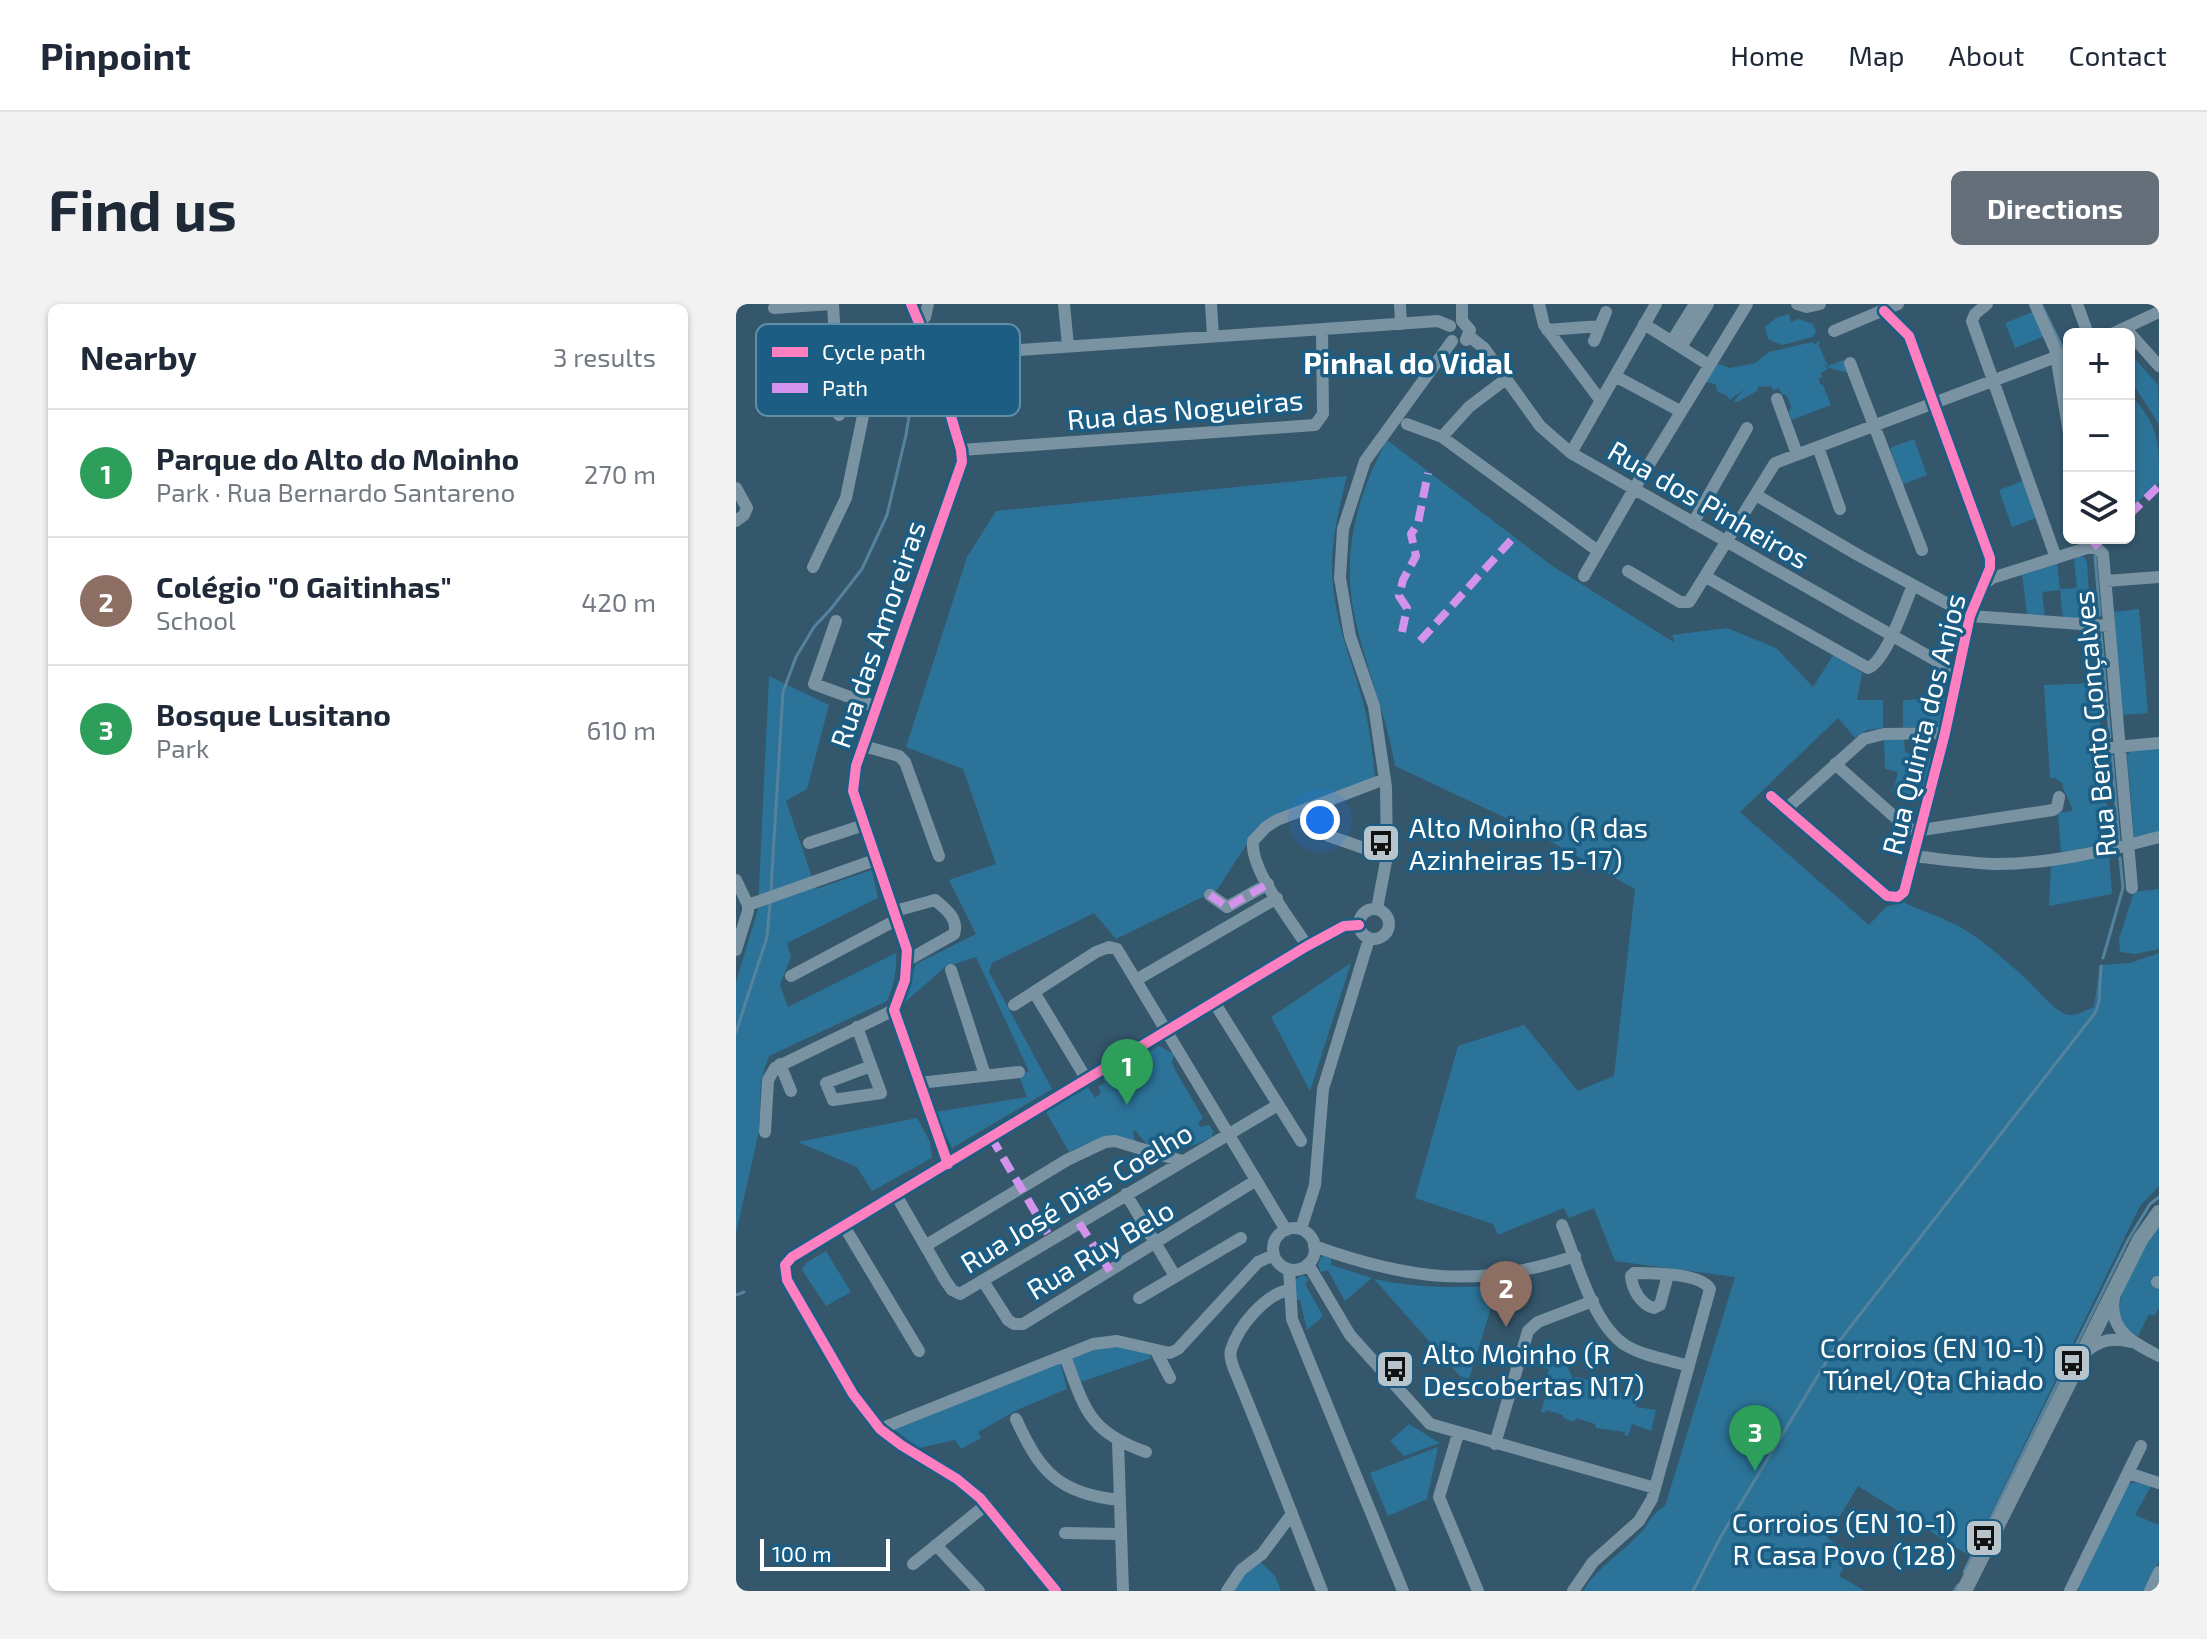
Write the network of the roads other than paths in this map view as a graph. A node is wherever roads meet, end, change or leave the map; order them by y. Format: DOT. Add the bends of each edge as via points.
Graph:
graph roads {
  1 [pos="832,304"];
  2 [pos="911,304"];
  3 [pos="928,304"];
  4 [pos="1064,304"];
  5 [pos="1211,304"];
  6 [pos="1400,304"];
  7 [pos="1462,304"];
  8 [pos="1539,304"];
  9 [pos="1656,304"];
  10 [pos="1695,304"];
  11 [pos="1708,304"];
  12 [pos="1747,304"];
  13 [pos="1797,304"];
  14 [pos="1820,304"];
  15 [pos="1898,304"];
  16 [pos="1987,304"];
  17 [pos="2035,304"];
  18 [pos="2077,304"];
  19 [pos="774,308"];
  20 [pos="1884,311"];
  21 [pos="1606,312"];
  22 [pos="2159,312"];
  23 [pos="833,324"];
  24 [pos="918,324"];
  25 [pos="1401,324"];
  26 [pos="1456,324"];
  27 [pos="1644,324"];
  28 [pos="1600,326"];
  29 [pos="2086,328"];
  30 [pos="2125,328"];
  31 [pos="1322,330"];
  32 [pos="1547,330"];
  33 [pos="1834,331"];
  34 [pos="1213,336"];
  35 [pos="1470,337"];
  36 [pos="2135,339"];
  37 [pos="1452,341"];
  38 [pos="1594,341"];
  39 [pos="1676,344"];
  40 [pos="1068,346"];
  41 [pos="1020,348"];
  42 [pos="2063,355"];
  43 [pos="2056,358"];
  44 [pos="1850,363"];
  45 [pos="1709,365"];
  46 [pos="2159,366"];
  47 [pos="1615,376"];
  48 [pos="1506,379"];
  49 [pos="1993,381"];
  50 [pos="1777,399"];
  51 [pos="2063,400"];
  52 [pos="1601,401"];
  53 [pos="1935,403"];
  54 [pos="1680,411"];
  55 [pos="863,416"];
  56 [pos="950,416"];
  57 [pos="1407,424"];
  58 [pos="1876,425"];
  59 [pos="1747,428"];
  60 [pos="1442,437"];
  61 [pos="1818,447"];
  62 [pos="961,450"];
  63 [pos="1571,453"];
  64 [pos="1797,454"];
  65 [pos="736,488"];
  66 [pos="1634,489"];
  67 [pos="1756,495"];
  68 [pos="1840,509"];
  69 [pos="736,521"];
  70 [pos="1693,523"];
  71 [pos="1728,543"];
  72 [pos="1922,550"];
  73 [pos="1598,551"];
  74 [pos="2056,558"];
  75 [pos="813,567"];
  76 [pos="1628,571"];
  77 [pos="1584,576"];
  78 [pos="1706,577"];
  79 [pos="2159,577"];
  80 [pos="2106,581"];
  81 [pos="1913,585"];
  82 [pos="1983,585"];
  83 [pos="1970,616"];
  84 [pos="836,621"];
  85 [pos="2109,626"];
  86 [pos="1891,636"];
  87 [pos="1958,673"];
  88 [pos="877,707"];
  89 [pos="1945,733"];
  90 [pos="2159,743"];
  91 [pos="864,746"];
  92 [pos="2120,746"];
  93 [pos="2105,748"];
  94 [pos="1835,764"];
  95 [pos="1385,779"];
  96 [pos="1771,796"];
  97 [pos="2059,797"];
  98 [pos="1786,809"];
  99 [pos="864,825"];
  100 [pos="1919,831"];
  101 [pos="1329,836"];
  102 [pos="2159,837"];
  103 [pos="809,843"];
  104 [pos="2128,847"];
  105 [pos="939,856"];
  106 [pos="1387,856"];
  107 [pos="1913,856"];
  108 [pos="875,860"];
  109 [pos="1265,879"];
  110 [pos="736,880"];
  111 [pos="2132,888"];
  112 [pos="1210,895"];
  113 [pos="1277,898"];
  114 [pos="748,905"];
  115 [pos="1377,909"];
  116 [pos="896,915"];
  117 [pos="1359,925"];
  118 [pos="1369,939"];
  119 [pos="1307,946"];
  120 [pos="736,950"];
  121 [pos="908,960"];
  122 [pos="951,970"];
  123 [pos="791,976"];
  124 [pos="1136,980"];
  125 [pos="1034,992"];
  126 [pos="1214,1002"];
  127 [pos="1014,1005"];
  128 [pos="894,1010"];
  129 [pos="857,1027"];
  130 [pos="1167,1032"];
  131 [pos="780,1064"];
  132 [pos="871,1066"];
  133 [pos="1019,1072"];
  134 [pos="985,1075"];
  135 [pos="1087,1080"];
  136 [pos="919,1083"];
  137 [pos="791,1091"];
  138 [pos="1278,1105"];
  139 [pos="765,1132"];
  140 [pos="1227,1134"];
  141 [pos="1301,1141"];
  142 [pos="1182,1161"];
  143 [pos="948,1164"];
  144 [pos="1255,1181"];
  145 [pos="1126,1194"];
  146 [pos="896,1195"];
  147 [pos="2159,1213"];
  148 [pos="1562,1225"];
  149 [pos="844,1226"];
  150 [pos="1301,1229"];
  151 [pos="1286,1230"];
  152 [pos="1241,1238"];
  153 [pos="1156,1244"];
  154 [pos="925,1246"];
  155 [pos="1314,1246"];
  156 [pos="1274,1255"];
  157 [pos="1575,1256"];
  158 [pos="1308,1264"];
  159 [pos="1289,1269"];
  160 [pos="1668,1275"];
  161 [pos="1175,1276"];
  162 [pos="983,1281"];
  163 [pos="2119,1285"];
  164 [pos="1289,1290"];
  165 [pos="1139,1298"];
  166 [pos="1593,1301"];
  167 [pos="2099,1325"];
  168 [pos="2118,1334"];
  169 [pos="919,1351"];
  170 [pos="1156,1351"];
  171 [pos="2085,1352"];
  172 [pos="1065,1356"];
  173 [pos="2159,1356"];
  174 [pos="1689,1366"];
  175 [pos="1170,1378"];
  176 [pos="1016,1419"];
  177 [pos="880,1429"];
  178 [pos="1458,1434"];
  179 [pos="1118,1442"];
  180 [pos="1495,1444"];
  181 [pos="2141,1446"];
  182 [pos="1146,1452"];
  183 [pos="2128,1473"];
  184 [pos="2159,1483"];
  185 [pos="1655,1488"];
  186 [pos="1120,1500"];
  187 [pos="987,1504"];
  188 [pos="1291,1515"];
  189 [pos="1065,1533"];
  190 [pos="1121,1534"];
  191 [pos="936,1545"];
  192 [pos="913,1564"];
  193 [pos="2159,1572"];
  194 [pos="979,1591"];
  195 [pos="1056,1591"];
  196 [pos="1123,1591"];
  197 [pos="1227,1591"];
  198 [pos="1322,1591"];
  199 [pos="1403,1591"];
  200 [pos="1478,1591"];
  201 [pos="1573,1591"];
  202 [pos="1964,1591"];
  203 [pos="2070,1591"];
  204 [pos="2150,1591"];
  1 -- 19 [label="street"];
  1 -- 23 [label="street"];
  2 -- 24 [label="street, Rua das Amoreiras"];
  3 -- 24 [label="street"];
  4 -- 40 [label="street"];
  5 -- 34 [label="street"];
  6 -- 25 [label="street"];
  7 -- 26 [label="street"];
  8 -- 32 [label="street"];
  9 -- 27 [label="street"];
  10 -- 39 [label="street"];
  11 -- 39 [label="street"];
  12 -- 45 [label="street"];
  13 -- 14 [label="street"];
  15 -- 20 [label="street"];
  16 -- 49 [label="street" via="1972,321"];
  17 -- 43 [label="street"];
  18 -- 29 [label="street"];
  20 -- 33 [label="street"];
  20 -- 53 [label="street, Rua Quinta dos Anjos" via="1909,336"];
  21 -- 28 [label="street"];
  22 -- 30 [label="street"];
  25 -- 26 [label="street"];
  25 -- 31 [label="street"];
  26 -- 35 [label="street" via="1470,327"];
  26 -- 37 [label="street" via="1449,334"];
  27 -- 39 [label="street"];
  27 -- 47 [label="street"];
  28 -- 32 [label="street"];
  28 -- 38 [label="street"];
  31 -- 34 [label="street"];
  31 -- 62 [label="street, Rua das Nogueiras" via="1323,414 1315,425"];
  32 -- 52 [label="street"];
  34 -- 40 [label="street"];
  35 -- 37 [label="street"];
  35 -- 48 [label="street, Rua dos Pinheiros"];
  36 -- 46 [label="street"];
  37 -- 95 [label="street" via="1365,461 1343,529 1340,578 1350,636 1374,706"];
  39 -- 45 [label="street"];
  40 -- 41 [label="street"];
  42 -- 43 [label="street"];
  43 -- 49 [label="street"];
  43 -- 51 [label="street"];
  44 -- 58 [label="street"];
  45 -- 54 [label="street"];
  47 -- 52 [label="street"];
  47 -- 54 [label="street"];
  48 -- 60 [label="street" via="1469,407"];
  48 -- 63 [label="street, Rua dos Pinheiros" via="1540,426"];
  49 -- 53 [label="street"];
  49 -- 74 [label="street"];
  50 -- 64 [label="street"];
  52 -- 63 [label="street"];
  53 -- 58 [label="street"];
  53 -- 82 [label="street, Rua Quinta dos Anjos" via="1990,558"];
  54 -- 66 [label="street"];
  55 -- 75 [label="street" via="846,498"];
  56 -- 62 [label="street, Rua das Amoreiras"];
  57 -- 60 [label="street"];
  58 -- 61 [label="street"];
  58 -- 72 [label="street"];
  59 -- 70 [label="street"];
  60 -- 73 [label="street"];
  61 -- 64 [label="street"];
  61 -- 68 [label="street"];
  62 -- 88 [label="street, Rua das Amoreiras" via="960,469"];
  63 -- 66 [label="street, Rua dos Pinheiros"];
  64 -- 67 [label="street" via="1775,463"];
  65 -- 69 [label="street" via="747,508"];
  66 -- 70 [label="street, Rua dos Pinheiros"];
  66 -- 73 [label="street"];
  67 -- 71 [label="street"];
  67 -- 81 [label="street"];
  70 -- 71 [label="street, Rua dos Pinheiros"];
  71 -- 78 [label="street"];
  71 -- 86 [label="street, Rua dos Pinheiros"];
  73 -- 77 [label="street"];
  74 -- 80 [label="street, Rua Bento Gonçalves" via="2093,547 2100,550"];
  74 -- 82 [label="street"];
  76 -- 78 [label="street" via="1682,603 1691,601"];
  78 -- 86 [label="street" via="1866,668 1876,664"];
  79 -- 80 [label="street"];
  80 -- 85 [label="street, Rua Bento Gonçalves"];
  81 -- 83 [label="street"];
  81 -- 86 [label="street"];
  82 -- 83 [label="street, Rua Quinta dos Anjos"];
  83 -- 85 [label="street"];
  83 -- 87 [label="street, Rua Quinta dos Anjos"];
  84 -- 88 [label="street" via="814,684"];
  85 -- 92 [label="street, Rua Bento Gonçalves"];
  86 -- 87 [label="street, Rua dos Pinheiros"];
  87 -- 89 [label="street, Rua Quinta dos Anjos"];
  88 -- 91 [label="street, Rua das Amoreiras"];
  89 -- 94 [label="street" via="1870,736"];
  89 -- 100 [label="street, Rua Quinta dos Anjos"];
  90 -- 92 [label="street"];
  91 -- 99 [label="street, Rua das Amoreiras" via="853,791"];
  91 -- 105 [label="street" via="905,762"];
  92 -- 93 [label="street"];
  92 -- 104 [label="street, Rua Bento Gonçalves"];
  94 -- 98 [label="street"];
  94 -- 100 [label="street" via="1906,827"];
  95 -- 106 [label="street"];
  95 -- 109 [label="street" via="1266,827 1252,847"];
  96 -- 98 [label="street"];
  97 -- 100 [label="street" via="2053,810"];
  98 -- 107 [label="street, Rua Quinta dos Anjos" via="1887,896 1898,897 1906,888"];
  99 -- 103 [label="street"];
  99 -- 108 [label="street, Rua das Amoreiras"];
  100 -- 107 [label="street, Rua Quinta dos Anjos"];
  101 -- 106 [label="street"];
  102 -- 104 [label="street"];
  104 -- 107 [label="street" via="2005,863"];
  104 -- 111 [label="street, Rua Bento Gonçalves"];
  106 -- 115 [label="street"];
  108 -- 114 [label="street"];
  108 -- 116 [label="street, Rua das Amoreiras"];
  109 -- 112 [label="street" via="1227,907"];
  109 -- 113 [label="street"];
  110 -- 114 [label="street"];
  113 -- 119 [label="street"];
  113 -- 124 [label="street"];
  114 -- 120 [label="street"];
  115 -- 117 [label="street" via="1366,911"];
  115 -- 118 [label="street" via="1389,925 1384,935"];
  116 -- 121 [label="street, Rua das Amoreiras"];
  116 -- 121 [label="street" via="935,900 954,923 954,934"];
  116 -- 123 [label="street"];
  117 -- 118 [label="street"];
  117 -- 119 [label="street" via="1344,926"];
  118 -- 150 [label="street" via="1323,1089 1315,1185"];
  119 -- 126 [label="street"];
  121 -- 128 [label="street, Rua das Amoreiras"];
  122 -- 134 [label="street"];
  124 -- 125 [label="street" via="1117,949 1109,947"];
  124 -- 130 [label="street"];
  125 -- 127 [label="street"];
  125 -- 135 [label="street"];
  126 -- 130 [label="street"];
  126 -- 138 [label="street"];
  128 -- 129 [label="street"];
  128 -- 136 [label="street"];
  129 -- 131 [label="street"];
  129 -- 132 [label="street"];
  130 -- 135 [label="street"];
  130 -- 140 [label="street"];
  131 -- 137 [label="street"];
  131 -- 139 [label="street" via="768,1080"];
  133 -- 134 [label="street"];
  134 -- 136 [label="street"];
  135 -- 143 [label="street"];
  136 -- 143 [label="street"];
  138 -- 140 [label="street, Rua José Dias Coelho"];
  138 -- 141 [label="street"];
  140 -- 142 [label="street, Rua José Dias Coelho"];
  140 -- 144 [label="street"];
  142 -- 145 [label="street, Rua José Dias Coelho"];
  142 -- 154 [label="street" via="1105,1142"];
  143 -- 146 [label="street"];
  144 -- 151 [label="street"];
  144 -- 153 [label="street, Rua Ruy Belo"];
  145 -- 153 [label="street"];
  145 -- 162 [label="street, Rua José Dias Coelho"];
  146 -- 149 [label="street"];
  146 -- 154 [label="street, Rua José Dias Coelho"];
  147 -- 163 [label="main road"];
  148 -- 157 [label="street"];
  149 -- 169 [label="street"];
  149 -- 177 [label="street" via="792,1257 785,1265 786,1275 853,1394"];
  150 -- 151 [label="street"];
  150 -- 155 [label="street"];
  151 -- 156 [label="street" via="1275,1240"];
  152 -- 161 [label="street"];
  153 -- 161 [label="street"];
  153 -- 162 [label="street, Rua Ruy Belo" via="1023,1324 1008,1320"];
  154 -- 162 [label="street, Rua José Dias Coelho" via="956,1293"];
  155 -- 157 [label="street" via="1373,1266 1428,1275 1511,1273"];
  155 -- 158 [label="street"];
  156 -- 159 [label="street"];
  156 -- 170 [label="street" via="1258,1262 1178,1349"];
  157 -- 166 [label="street"];
  158 -- 159 [label="street"];
  158 -- 178 [label="street" via="1344,1327 1386,1376 1427,1422"];
  159 -- 164 [label="street"];
  160 -- 174 [label="street" via="1708,1285"];
  161 -- 165 [label="street"];
  163 -- 167 [label="main road"];
  163 -- 168 [label="street" via="2112,1311"];
  164 -- 188 [label="street" via="1272,1295 1230,1353"];
  164 -- 199 [label="street" via="1292,1319"];
  166 -- 174 [label="street" via="1625,1345"];
  166 -- 180 [label="street" via="1528,1331"];
  167 -- 168 [label="street"];
  167 -- 171 [label="main road"];
  168 -- 171 [label="street"];
  168 -- 173 [label="street"];
  170 -- 172 [label="street" via="1117,1341"];
  170 -- 175 [label="street"];
  171 -- 202 [label="main road"];
  172 -- 177 [label="street"];
  172 -- 179 [label="street" via="1093,1419"];
  174 -- 185 [label="street"];
  176 -- 186 [label="street" via="1031,1453 1060,1482 1079,1493"];
  177 -- 187 [label="street"];
  178 -- 180 [label="street"];
  178 -- 200 [label="street" via="1439,1497"];
  179 -- 182 [label="street"];
  179 -- 186 [label="street"];
  180 -- 185 [label="street"];
  181 -- 183 [label="street"];
  183 -- 184 [label="street"];
  183 -- 203 [label="street"];
  185 -- 201 [label="street" via="1639,1521 1593,1562"];
  186 -- 190 [label="street"];
  187 -- 191 [label="street"];
  187 -- 195 [label="street"];
  188 -- 197 [label="street"];
  188 -- 198 [label="street"];
  189 -- 190 [label="street"];
  190 -- 196 [label="street"];
  191 -- 192 [label="street"];
  191 -- 194 [label="street"];
  193 -- 204 [label="street"];
}
